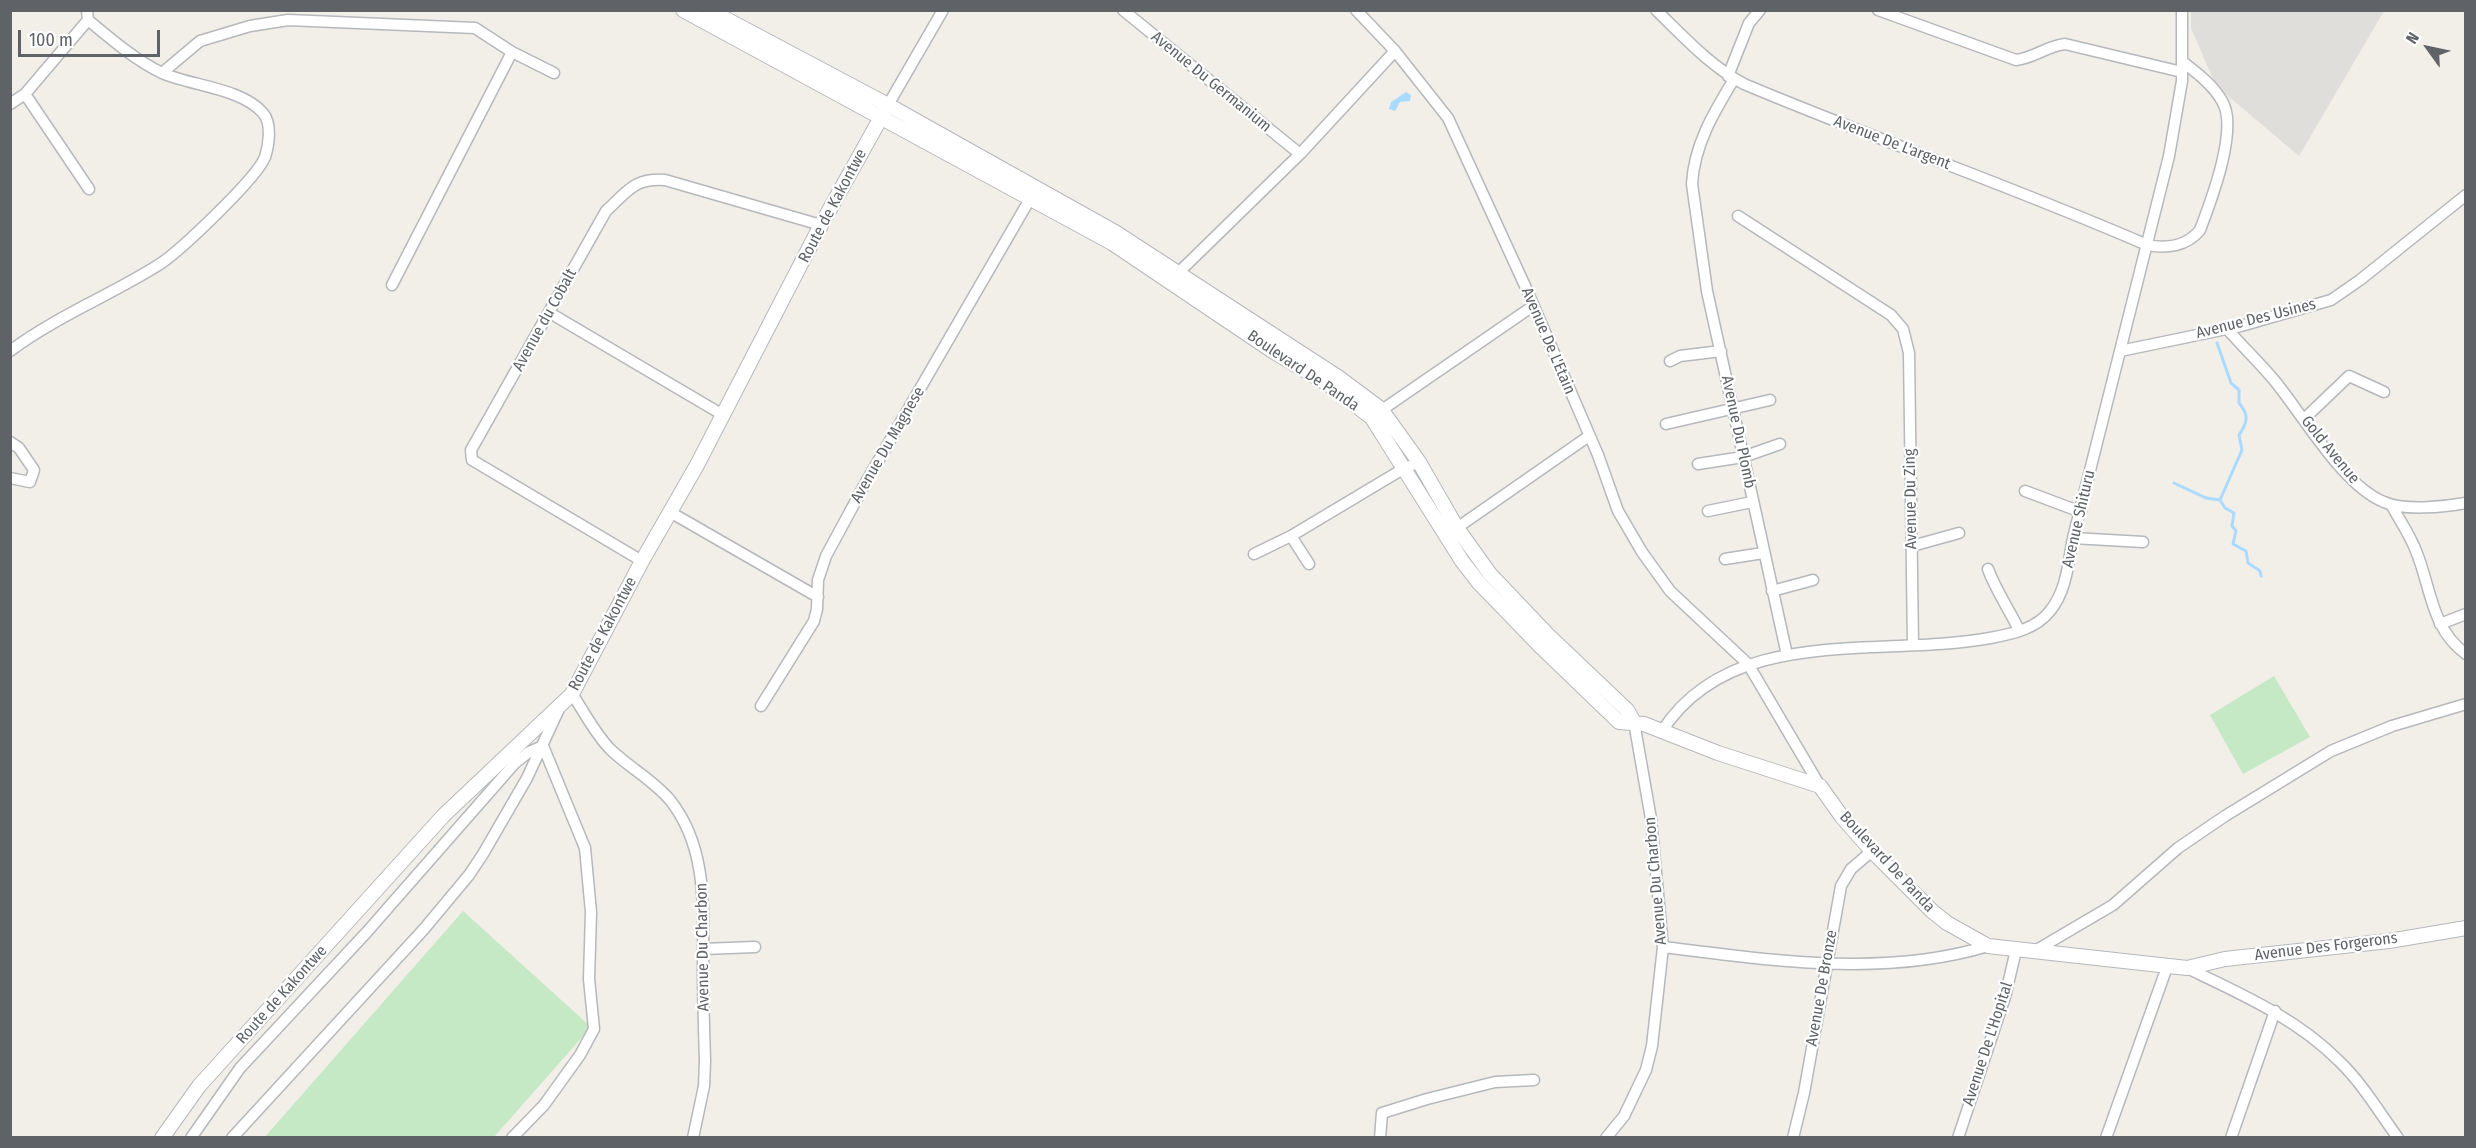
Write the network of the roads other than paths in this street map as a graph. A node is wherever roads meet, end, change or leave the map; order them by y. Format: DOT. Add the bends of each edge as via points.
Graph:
graph roads {
  1 [pos="683,10"];
  2 [pos="709,10"];
  3 [pos="944,10"];
  4 [pos="1123,10"];
  5 [pos="1356,10"];
  6 [pos="1656,10"];
  7 [pos="1748,10"];
  8 [pos="1760,10"];
  9 [pos="1878,10"];
  10 [pos="2182,10"];
  11 [pos="87,15"];
  12 [pos="1749,23"];
  13 [pos="1395,51"];
  14 [pos="512,52"];
  15 [pos="2182,67"];
  16 [pos="162,73"];
  17 [pos="554,73"];
  18 [pos="1731,77"];
  19 [pos="25,93"];
  20 [pos="10,104"];
  21 [pos="885,111"];
  22 [pos="1300,154"];
  23 [pos="89,189"];
  24 [pos="1033,194"];
  25 [pos="2466,195"];
  26 [pos="1738,216"];
  27 [pos="821,225"];
  28 [pos="2146,245"];
  29 [pos="1174,277"];
  30 [pos="392,285"];
  31 [pos="1533,306"];
  32 [pos="550,313"];
  33 [pos="2228,330"];
  34 [pos="10,351"];
  35 [pos="1721,351"];
  36 [pos="2120,351"];
  37 [pos="1670,361"];
  38 [pos="2384,392"];
  39 [pos="1770,400"];
  40 [pos="1733,410"];
  41 [pos="1376,414"];
  42 [pos="723,415"];
  43 [pos="2304,418"];
  44 [pos="1666,424"];
  45 [pos="1589,436"];
  46 [pos="10,442"];
  47 [pos="1780,444"];
  48 [pos="1743,457"];
  49 [pos="1419,462"];
  50 [pos="1698,464"];
  51 [pos="1403,469"];
  52 [pos="10,478"];
  53 [pos="2025,491"];
  54 [pos="1752,502"];
  55 [pos="2466,503"];
  56 [pos="2392,506"];
  57 [pos="1708,511"];
  58 [pos="670,512"];
  59 [pos="2081,512"];
  60 [pos="1451,532"];
  61 [pos="1959,533"];
  62 [pos="1291,536"];
  63 [pos="2073,538"];
  64 [pos="2143,542"];
  65 [pos="1912,546"];
  66 [pos="1763,553"];
  67 [pos="1254,554"];
  68 [pos="1725,559"];
  69 [pos="642,561"];
  70 [pos="1309,564"];
  71 [pos="1988,569"];
  72 [pos="1813,580"];
  73 [pos="1772,591"];
  74 [pos="818,597"];
  75 [pos="2466,614"];
  76 [pos="2440,624"];
  77 [pos="2019,630"];
  78 [pos="1913,645"];
  79 [pos="2466,654"];
  80 [pos="1787,655"];
  81 [pos="1748,664"];
  82 [pos="572,694"];
  83 [pos="2466,704"];
  84 [pos="761,706"];
  85 [pos="559,709"];
  86 [pos="1634,722"];
  87 [pos="1662,731"];
  88 [pos="543,746"];
  89 [pos="1820,786"];
  90 [pos="1872,851"];
  91 [pos="2466,928"];
  92 [pos="1988,946"];
  93 [pos="755,947"];
  94 [pos="1663,947"];
  95 [pos="704,949"];
  96 [pos="2016,950"];
  97 [pos="2033,952"];
  98 [pos="1827,964"];
  99 [pos="2167,967"];
  100 [pos="2187,968"];
  101 [pos="2275,1011"];
  102 [pos="1534,1080"];
  103 [pos="162,1137"];
  104 [pos="191,1137"];
  105 [pos="232,1137"];
  106 [pos="512,1137"];
  107 [pos="693,1137"];
  108 [pos="1380,1137"];
  109 [pos="1606,1137"];
  110 [pos="1792,1137"];
  111 [pos="1958,1137"];
  112 [pos="2106,1137"];
  113 [pos="2230,1137"];
  114 [pos="2398,1137"];
  1 -- 21 [label="street"];
  2 -- 21 [label="street"];
  3 -- 21 [label="street"];
  4 -- 22 [label="street, Avenue Du Germanium"];
  5 -- 13 [label="street, Avenue De L'Etain"];
  6 -- 18 [label="street, Avenue De L'argent"];
  7 -- 12 [label="street"];
  8 -- 12 [label="street"];
  9 -- 15 [label="street" via="2016,60 2065,44"];
  10 -- 15 [label="street, Avenue Shituru"];
  11 -- 16 [label="street" via="116,43"];
  11 -- 19 [label="street"];
  12 -- 18 [label="street, Avenue Du Plomb"];
  13 -- 22 [label="street"];
  13 -- 31 [label="street, Avenue De L'Etain" via="1448,118"];
  14 -- 16 [label="street" via="475,28 288,20 200,41"];
  14 -- 17 [label="street"];
  14 -- 30 [label="street"];
  15 -- 28 [label="street, Avenue Shituru" via="2169,156"];
  15 -- 28 [label="street" via="2205,80 2224,102 2228,126 2225,149 2200,230 2173,246"];
  16 -- 34 [label="street" via="248,100 265,114 269,134 265,158 191,239 161,263"];
  18 -- 28 [label="street, Avenue De L'argent" via="1786,103"];
  18 -- 35 [label="street, Avenue Du Plomb" via="1703,134 1692,173 1707,291"];
  19 -- 20 [label="street"];
  19 -- 23 [label="street"];
  21 -- 24 [label="street, Boulevard De Panda"];
  21 -- 27 [label="street, Route de Kakontwe"];
  22 -- 29 [label="street"];
  24 -- 29 [label="street, Boulevard De Panda"];
  24 -- 74 [label="street, Avenue Du Magnese" via="826,556 818,580"];
  25 -- 33 [label="street, Avenue Des Usines" via="2331,300"];
  26 -- 65 [label="street, Avenue Du Zing" via="1891,315 1904,329 1909,353"];
  27 -- 32 [label="street, Avenue du Cobalt" via="665,180 647,179 606,211"];
  27 -- 42 [label="street, Route de Kakontwe"];
  28 -- 36 [label="street, Avenue Shituru"];
  29 -- 41 [label="street, Boulevard De Panda" via="1274,352"];
  31 -- 41 [label="street"];
  31 -- 45 [label="street, Avenue De L'Etain"];
  32 -- 42 [label="street"];
  32 -- 69 [label="street, Avenue du Cobalt" via="471,450 472,460"];
  33 -- 36 [label="street, Avenue Des Usines"];
  33 -- 43 [label="street, Gold Avenue"];
  35 -- 37 [label="street"];
  35 -- 40 [label="street, Avenue Du Plomb"];
  36 -- 59 [label="street, Avenue Shituru"];
  38 -- 43 [label="street" via="2349,376"];
  39 -- 40 [label="street"];
  40 -- 44 [label="street"];
  40 -- 48 [label="street, Avenue Du Plomb"];
  41 -- 49 [label="street, Boulevard De Panda"];
  41 -- 51 [label="street, Boulevard De Panda"];
  42 -- 58 [label="street, Route de Kakontwe"];
  43 -- 56 [label="street, Gold Avenue" via="2364,491"];
  45 -- 60 [label="street"];
  45 -- 81 [label="street, Avenue De L'Etain" via="1618,511 1642,552 1670,591"];
  46 -- 52 [label="street" via="34,470 30,482"];
  47 -- 48 [label="street"];
  48 -- 50 [label="street"];
  48 -- 54 [label="street, Avenue Du Plomb"];
  49 -- 51 [label="street"];
  49 -- 60 [label="street, Boulevard De Panda"];
  51 -- 60 [label="street, Boulevard De Panda"];
  51 -- 62 [label="street"];
  53 -- 59 [label="street"];
  54 -- 57 [label="street"];
  54 -- 66 [label="street, Avenue Du Plomb"];
  55 -- 56 [label="street, Gold Avenue"];
  56 -- 76 [label="street" via="2417,553"];
  58 -- 69 [label="street, Route de Kakontwe"];
  58 -- 74 [label="street"];
  59 -- 63 [label="street, Avenue Shituru"];
  60 -- 86 [label="street, Boulevard De Panda" via="1479,583 1585,680 1619,722"];
  61 -- 65 [label="street"];
  62 -- 67 [label="street"];
  62 -- 70 [label="street"];
  63 -- 64 [label="street"];
  63 -- 77 [label="street, Avenue Shituru" via="2065,585 2059,597 2041,620"];
  65 -- 78 [label="street, Avenue Du Zing"];
  66 -- 68 [label="street"];
  66 -- 73 [label="street, Avenue Du Plomb"];
  69 -- 82 [label="street, Route de Kakontwe"];
  71 -- 77 [label="street" via="1995,591"];
  72 -- 73 [label="street"];
  73 -- 80 [label="street, Avenue Du Plomb"];
  74 -- 84 [label="street, Avenue Du Magnese" via="814,621"];
  75 -- 76 [label="street"];
  76 -- 79 [label="street"];
  77 -- 78 [label="street, Avenue Shituru" via="1980,640"];
  78 -- 80 [label="street, Avenue Shituru"];
  80 -- 81 [label="street, Avenue Shituru"];
  81 -- 87 [label="street, Avenue Shituru" via="1701,688"];
  81 -- 89 [label="street, Avenue De L'Etain"];
  82 -- 85 [label="street, Route de Kakontwe"];
  82 -- 95 [label="street, Avenue Du Charbon" via="597,735 669,800 690,834 701,873"];
  83 -- 97 [label="street" via="2392,726 2331,751 2224,816 2178,848 2113,905"];
  85 -- 88 [label="street"];
  85 -- 103 [label="street, Route de Kakontwe" via="444,815 199,1086"];
  86 -- 87 [label="street, Boulevard De Panda"];
  86 -- 94 [label="street, Avenue Du Charbon" via="1649,808"];
  87 -- 89 [label="street, Boulevard De Panda"];
  88 -- 104 [label="street" via="515,763 366,933 240,1068"];
  88 -- 105 [label="street" via="503,821 468,875 424,929"];
  88 -- 106 [label="street" via="585,848 594,1029 544,1105"];
  89 -- 90 [label="street, Boulevard De Panda"];
  90 -- 92 [label="street, Boulevard De Panda" via="1947,923"];
  90 -- 98 [label="street, Avenue De Bronze" via="1844,878"];
  91 -- 100 [label="street, Avenue Des Forgerons" via="2389,941 2225,959"];
  92 -- 96 [label="street, Boulevard De Panda"];
  92 -- 98 [label="street" via="1929,961"];
  93 -- 95 [label="street"];
  94 -- 98 [label="street"];
  94 -- 109 [label="street, Avenue Du Charbon" via="1646,1070 1624,1116"];
  95 -- 107 [label="street, Avenue Du Charbon" via="704,1086"];
  96 -- 97 [label="street, Boulevard De Panda"];
  96 -- 111 [label="street, Avenue De L'Hopital" via="2005,997"];
  97 -- 99 [label="street, Boulevard De Panda" via="2116,958"];
  98 -- 110 [label="street, Avenue De Bronze"];
  99 -- 100 [label="street, Boulevard De Panda"];
  99 -- 112 [label="street"];
  100 -- 101 [label="street"];
  101 -- 113 [label="street"];
  101 -- 114 [label="street" via="2341,1062"];
  102 -- 108 [label="street" via="1495,1082 1382,1113"];
}
